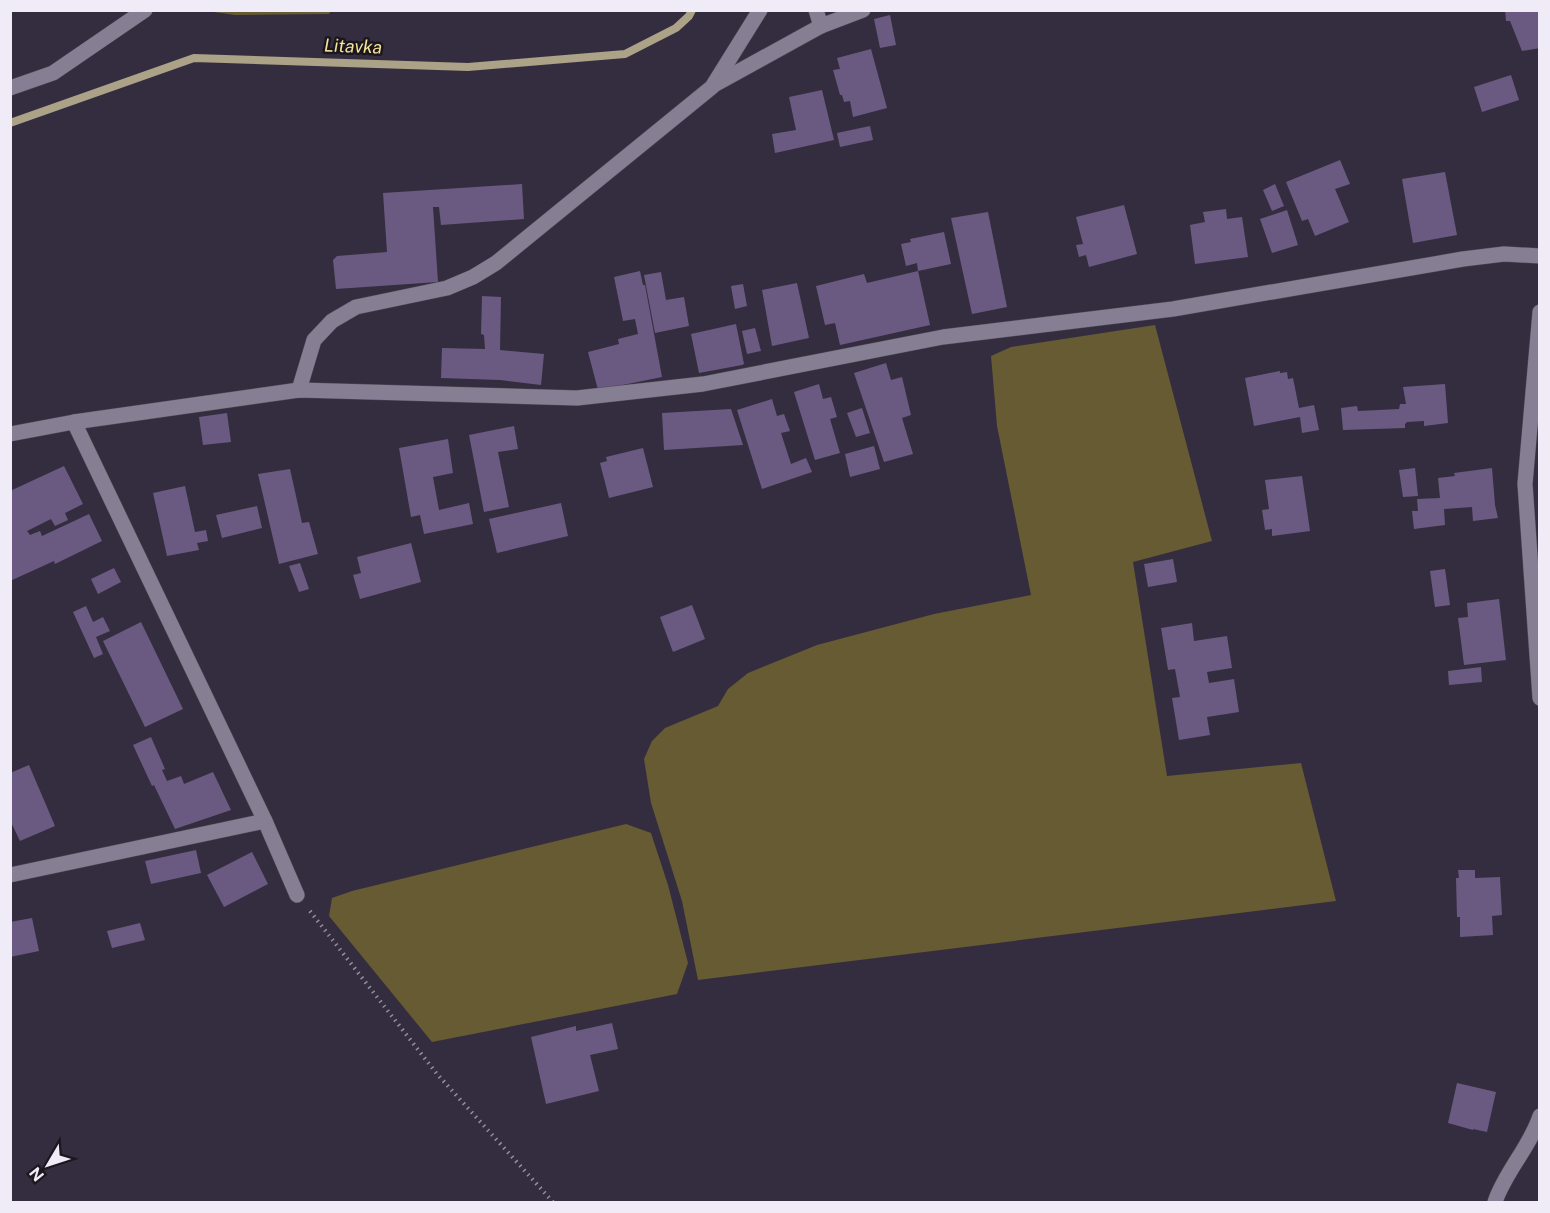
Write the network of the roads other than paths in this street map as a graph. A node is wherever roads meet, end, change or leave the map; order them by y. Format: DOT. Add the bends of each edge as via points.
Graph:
graph roads {
  1 [pos="145,10"];
  2 [pos="760,10"];
  3 [pos="816,10"];
  4 [pos="863,10"];
  5 [pos="821,26"];
  6 [pos="712,87"];
  7 [pos="10,88"];
  8 [pos="1539,256"];
  9 [pos="1539,312"];
  10 [pos="299,390"];
  11 [pos="74,422"];
  12 [pos="10,434"];
  13 [pos="1539,698"];
  14 [pos="265,821"];
  15 [pos="10,875"];
  16 [pos="297,895"];
  17 [pos="1539,1120"];
  18 [pos="1495,1203"];
  1 -- 7 [label="street" via="53,73"];
  2 -- 6 [label="street"];
  3 -- 5 [label="street"];
  4 -- 5 [label="street"];
  5 -- 6 [label="street"];
  6 -- 10 [label="street" via="496,263 447,288 356,307 332,321 314,340"];
  8 -- 10 [label="street" via="1504,254 1463,259 1173,309 943,337 704,384 577,398"];
  9 -- 13 [label="street" via="1525,484"];
  10 -- 11 [label="street"];
  11 -- 12 [label="street"];
  11 -- 14 [label="street"];
  14 -- 15 [label="street"];
  14 -- 16 [label="street"];
  17 -- 18 [label="street" via="1500,1187"];
}
